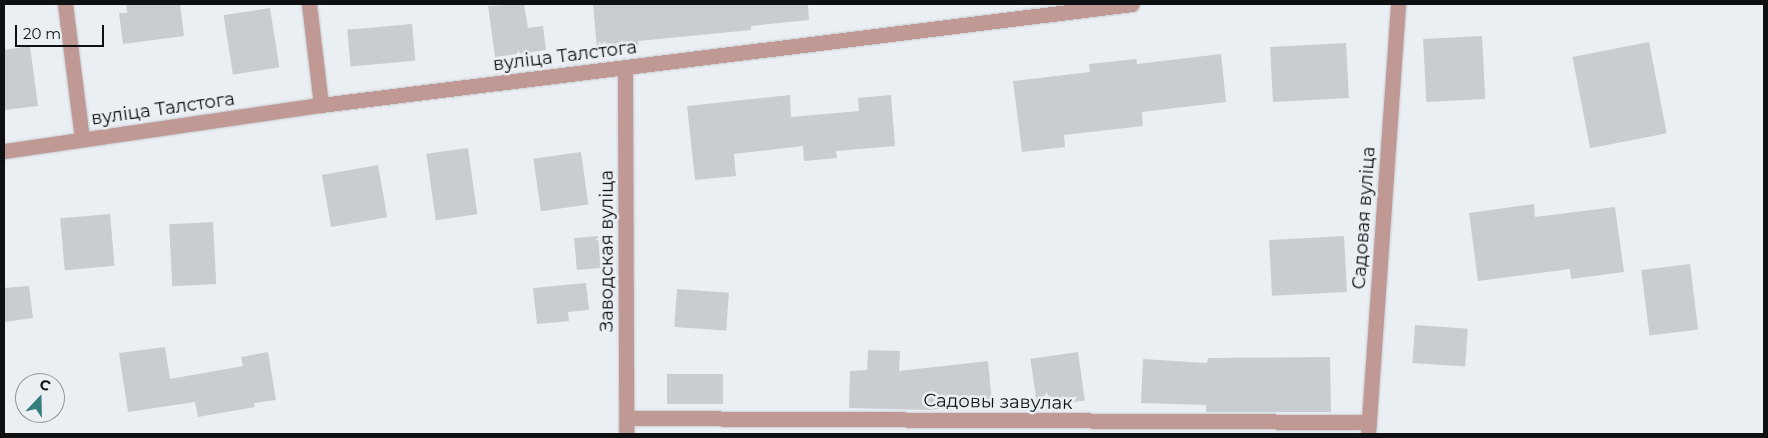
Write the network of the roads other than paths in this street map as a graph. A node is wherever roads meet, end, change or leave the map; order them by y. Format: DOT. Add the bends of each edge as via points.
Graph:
graph roads {
  1 [pos="65,4"];
  2 [pos="309,4"];
  3 [pos="1132,4"];
  4 [pos="1398,4"];
  5 [pos="624,68"];
  6 [pos="321,105"];
  7 [pos="82,139"];
  8 [pos="4,151"];
  9 [pos="626,418"];
  10 [pos="1368,428"];
  11 [pos="626,434"];
  1 -- 7 [label="street"];
  2 -- 6 [label="street"];
  3 -- 5 [label="street, вуліца Талстога"];
  4 -- 10 [label="street, Садовая вуліца"];
  5 -- 6 [label="street, вуліца Талстога"];
  5 -- 9 [label="street, Заводская вуліца"];
  6 -- 7 [label="street, вуліца Талстога"];
  7 -- 8 [label="street, вуліца Талстога"];
  9 -- 10 [label="street, Садовы завулак"];
  9 -- 11 [label="street, Заводская вуліца"];
}
